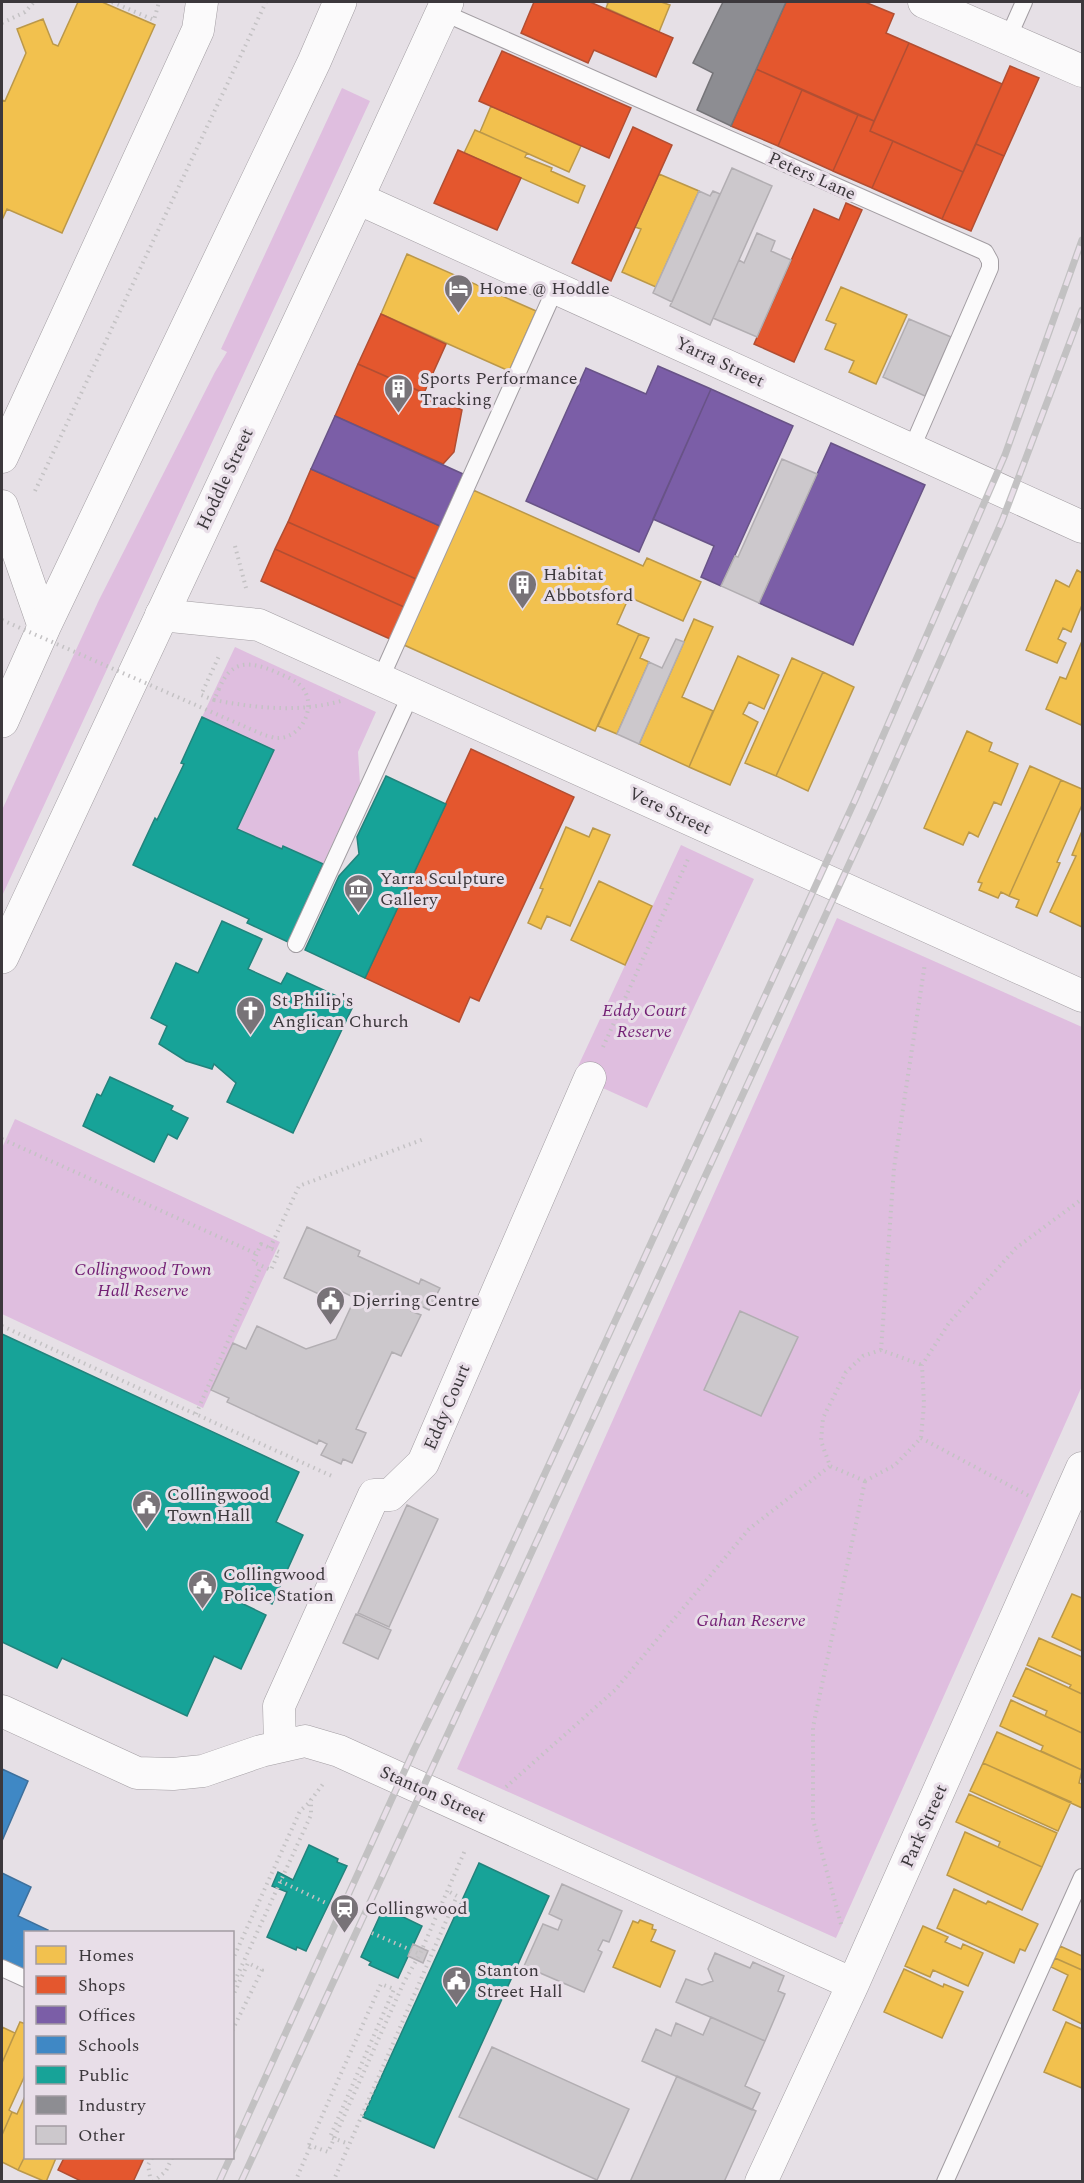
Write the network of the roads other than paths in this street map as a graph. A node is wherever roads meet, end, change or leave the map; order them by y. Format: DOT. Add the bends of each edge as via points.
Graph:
graph roads {
  1 [pos="202,2"];
  2 [pos="340,2"];
  3 [pos="924,2"];
  4 [pos="1024,2"];
  5 [pos="445,7"];
  6 [pos="1008,38"];
  7 [pos="1083,71"];
  8 [pos="357,198"];
  9 [pos="556,287"];
  10 [pos="911,450"];
  11 [pos="2,457"];
  12 [pos="3,508"];
  13 [pos="1083,527"];
  14 [pos="161,615"];
  15 [pos="44,627"];
  16 [pos="380,680"];
  17 [pos="411,694"];
  18 [pos="2,721"];
  19 [pos="296,944"];
  20 [pos="2,957"];
  21 [pos="1083,996"];
  22 [pos="590,1078"];
  23 [pos="1083,1468"];
  24 [pos="2,1711"];
  25 [pos="280,1746"];
  26 [pos="1083,1877"];
  27 [pos="2,1968"];
  28 [pos="24,1978"];
  29 [pos="853,1984"];
  30 [pos="761,2181"];
  31 [pos="945,2181"];
  1 -- 11 [label="street" via="198,30"];
  2 -- 15 [label="highway"];
  3 -- 6 [label="street"];
  4 -- 6 [label="lane"];
  5 -- 8 [label="highway, Hoddle Street"];
  5 -- 10 [label="lane, Peters Lane" via="985,252 990,268"];
  6 -- 7 [label="street"];
  8 -- 9 [label="street, Yarra Street"];
  8 -- 14 [label="highway, Hoddle Street"];
  9 -- 10 [label="street, Yarra Street"];
  9 -- 16 [label="lane"];
  10 -- 13 [label="street, Yarra Street"];
  12 -- 15 [label="street"];
  14 -- 16 [label="street, Vere Street" via="259,625"];
  14 -- 20 [label="highway, Hoddle Street"];
  15 -- 18 [label="highway"];
  16 -- 17 [label="street, Vere Street"];
  17 -- 19 [label="lane"];
  17 -- 21 [label="street, Vere Street"];
  22 -- 25 [label="street, Eddy Court" via="423,1463 390,1495 374,1495 279,1706"];
  23 -- 29 [label="street, Park Street"];
  24 -- 25 [label="street, Stanton Street" via="137,1773 204,1771"];
  25 -- 29 [label="street, Stanton Street" via="305,1741 339,1751"];
  26 -- 31 [label="lane"];
  27 -- 28 [label="lane"];
  29 -- 30 [label="street, Park Street"];
}
